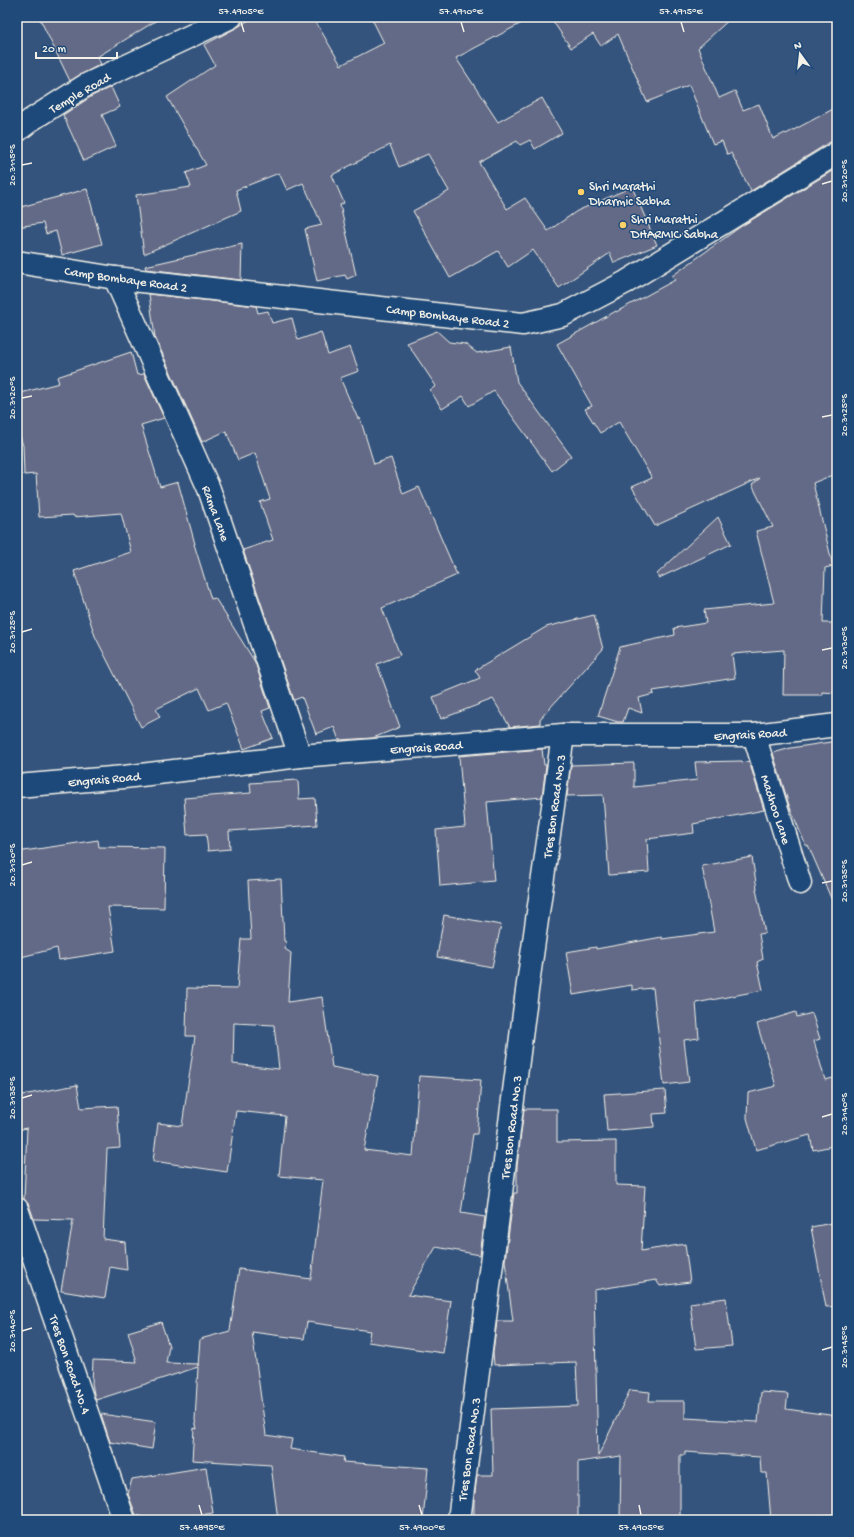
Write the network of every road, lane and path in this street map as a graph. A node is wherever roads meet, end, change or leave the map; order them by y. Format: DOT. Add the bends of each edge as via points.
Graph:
graph roads {
  1 [pos="230,17"];
  2 [pos="17,131"];
  3 [pos="837,153"];
  4 [pos="17,262"];
  5 [pos="115,278"];
  6 [pos="837,725"];
  7 [pos="563,735"];
  8 [pos="754,735"];
  9 [pos="300,756"];
  10 [pos="17,786"];
  11 [pos="800,883"];
  12 [pos="17,1208"];
  13 [pos="124,1520"];
  14 [pos="459,1520"];
  1 -- 2 [label="street, Temple Road" via="86,85"];
  3 -- 5 [label="street, Camp Bombaye Road 2" via="626,282 563,315 522,324"];
  4 -- 5 [label="street, Camp Bombaye Road 2"];
  5 -- 9 [label="street, Rama Lane" via="209,489"];
  6 -- 8 [label="street, Engrais Road"];
  7 -- 8 [label="street, Engrais Road"];
  7 -- 9 [label="street, Engrais Road"];
  7 -- 14 [label="street, Tres Bon Road No.3" via="526,998"];
  8 -- 11 [label="street, Madhoo Lane"];
  9 -- 10 [label="street, Engrais Road" via="124,777"];
  12 -- 13 [label="street, Tres Bon Road No.4"];
}
